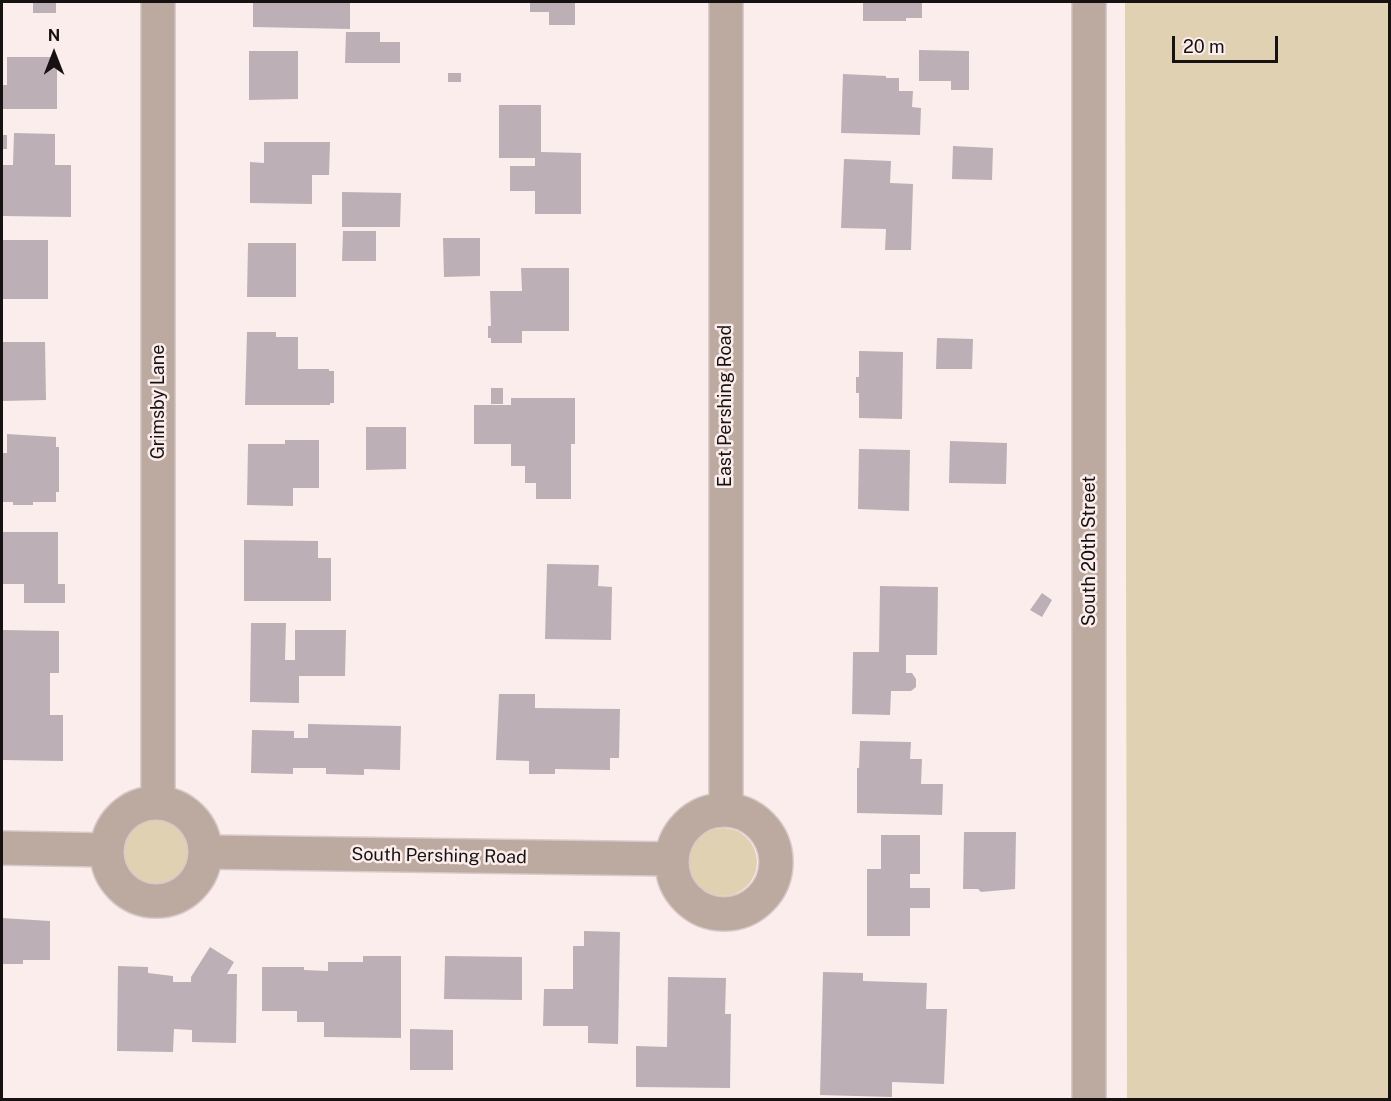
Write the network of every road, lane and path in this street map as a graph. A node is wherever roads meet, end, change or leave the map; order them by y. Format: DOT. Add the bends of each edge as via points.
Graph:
graph roads {
  1 [pos="158,2"];
  2 [pos="726,2"];
  3 [pos="1089,2"];
  4 [pos="158,803"];
  5 [pos="726,810"];
  6 [pos="2,848"];
  7 [pos="107,850"];
  8 [pos="206,852"];
  9 [pos="671,859"];
  10 [pos="1089,1100"];
  1 -- 4 [label="street, Grimsby Lane"];
  2 -- 5 [label="street, East Pershing Road"];
  3 -- 10 [label="street, South 20th Street"];
  4 -- 7 [label="street" via="134,808 119,820"];
  4 -- 8 [label="street" via="183,810 196,822"];
  5 -- 9 [label="street" via="706,813 688,823"];
  5 -- 9 [label="street" via="743,813 770,835 776,851 776,869 761,900 732,914 702,910 679,889"];
  6 -- 7 [label="street"];
  7 -- 8 [label="street" via="112,874 120,885 146,900 181,895 202,871"];
  8 -- 9 [label="street, South Pershing Road"];
}
